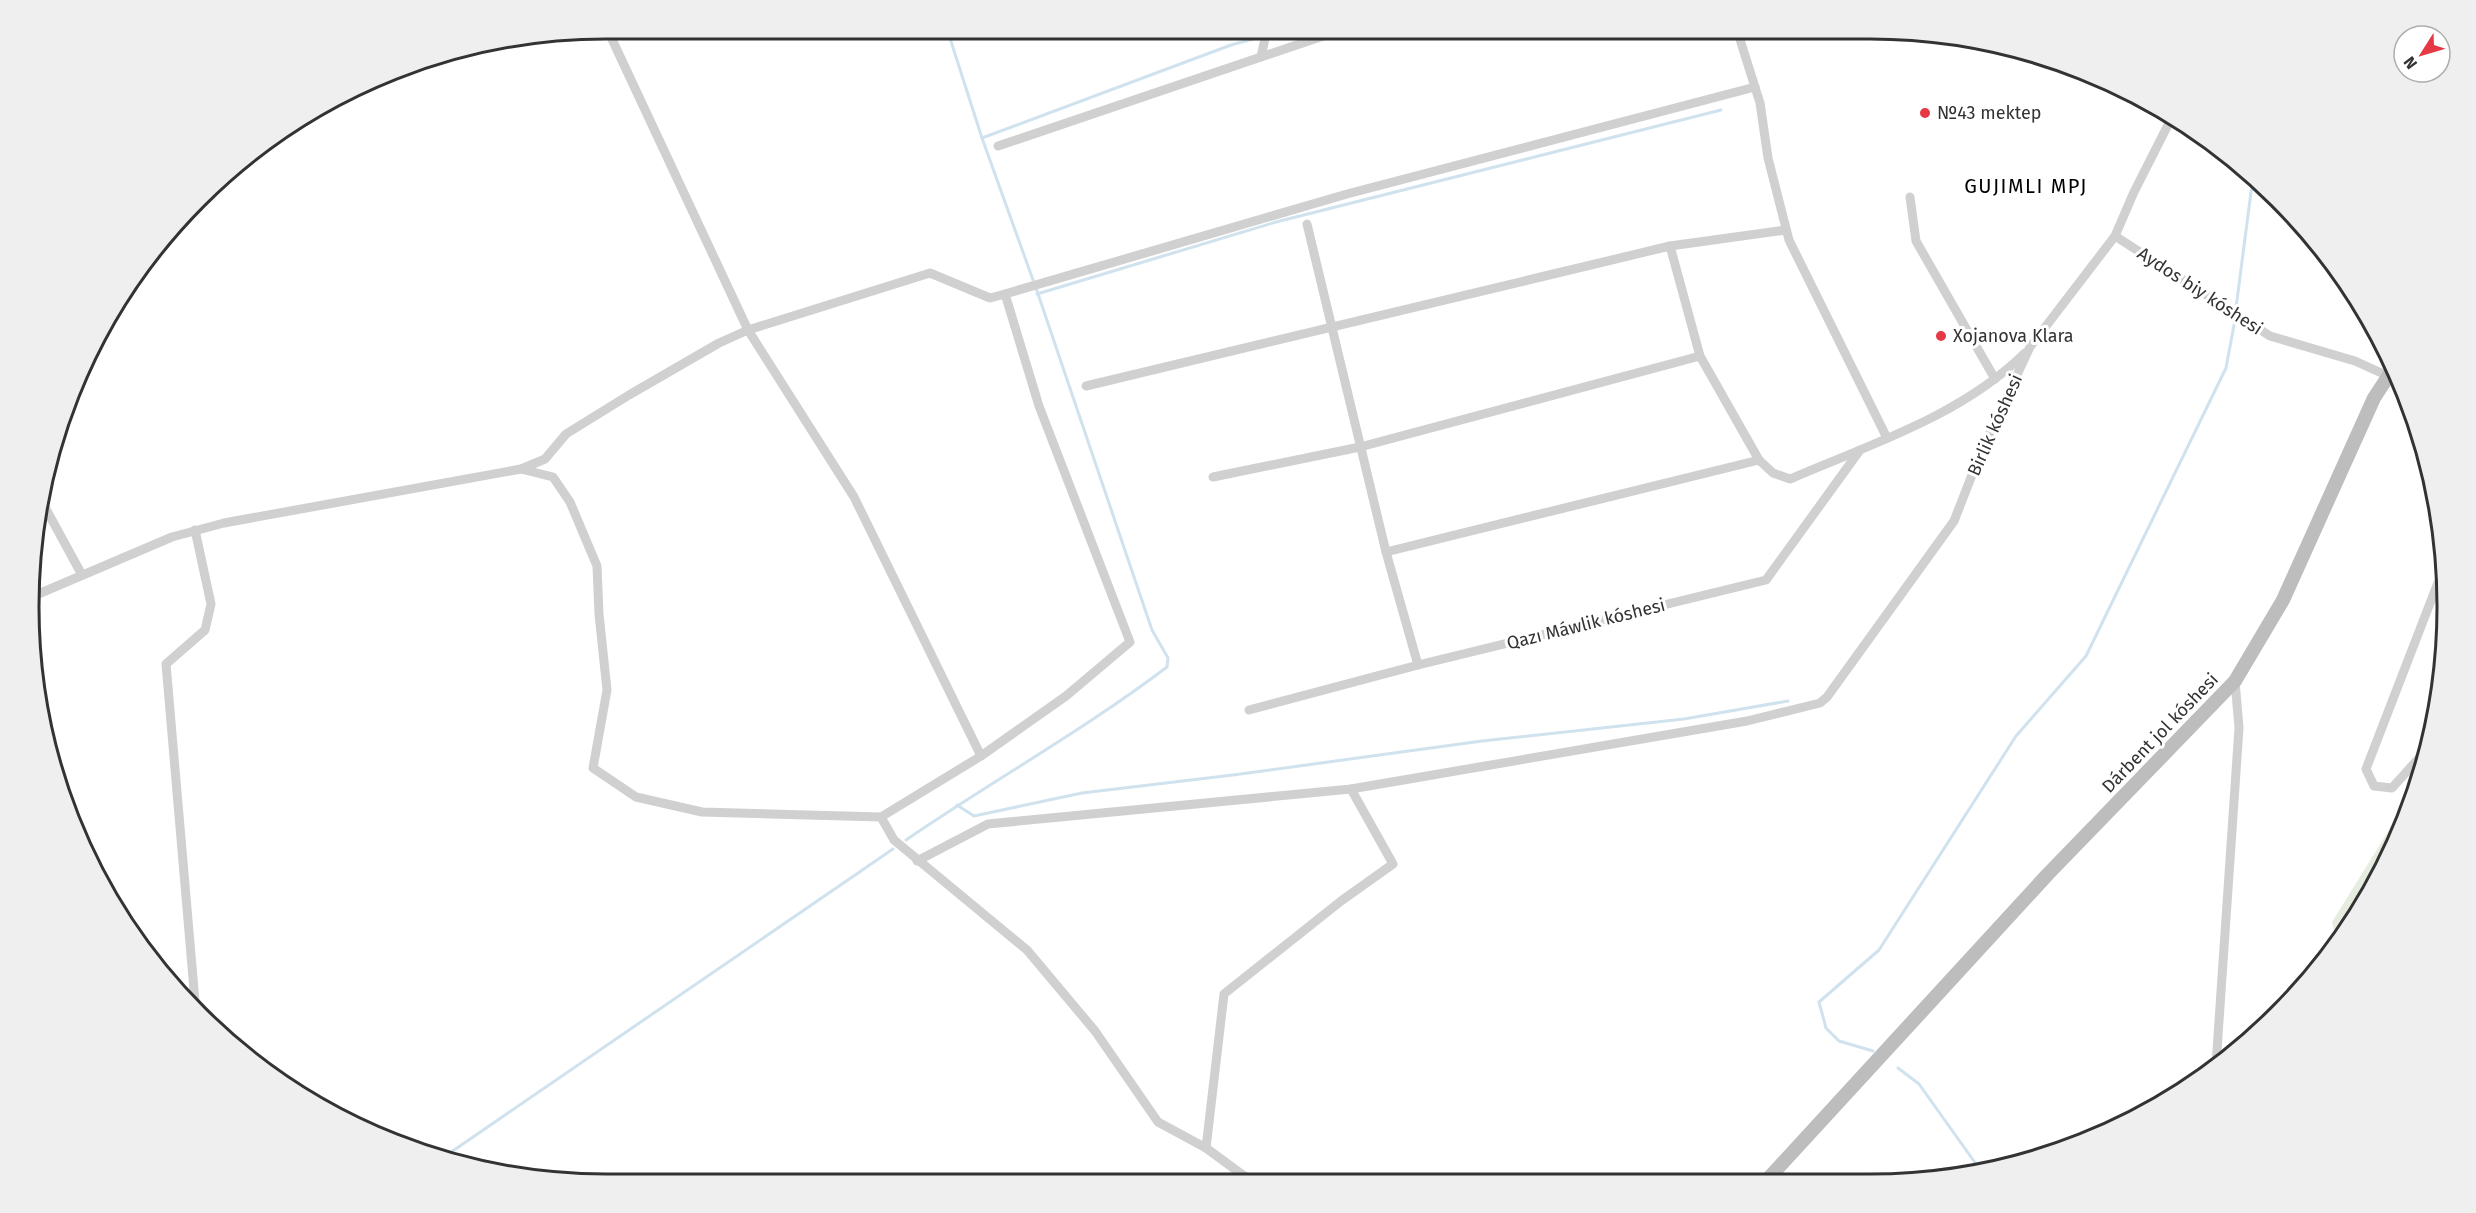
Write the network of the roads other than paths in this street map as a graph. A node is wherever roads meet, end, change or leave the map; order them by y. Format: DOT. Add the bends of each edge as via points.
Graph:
graph roads {
  1 [pos="612,39"];
  2 [pos="1265,39"];
  3 [pos="1314,39"];
  4 [pos="1740,39"];
  5 [pos="1261,57"];
  6 [pos="1755,87"];
  7 [pos="2168,124"];
  8 [pos="998,146"];
  9 [pos="1910,197"];
  10 [pos="1307,224"];
  11 [pos="1786,230"];
  12 [pos="2115,236"];
  13 [pos="1670,246"];
  14 [pos="1005,294"];
  15 [pos="1330,328"];
  16 [pos="748,330"];
  17 [pos="2030,347"];
  18 [pos="1700,356"];
  19 [pos="2385,371"];
  20 [pos="2388,377"];
  21 [pos="1995,379"];
  22 [pos="1086,386"];
  23 [pos="1887,438"];
  24 [pos="1360,447"];
  25 [pos="1862,448"];
  26 [pos="1759,460"];
  27 [pos="521,469"];
  28 [pos="1213,477"];
  29 [pos="47,513"];
  30 [pos="195,531"];
  31 [pos="1386,552"];
  32 [pos="82,575"];
  33 [pos="2436,586"];
  34 [pos="39,594"];
  35 [pos="1418,665"];
  36 [pos="2235,681"];
  37 [pos="1249,710"];
  38 [pos="981,756"];
  39 [pos="2415,762"];
  40 [pos="1351,789"];
  41 [pos="881,817"];
  42 [pos="917,861"];
  43 [pos="195,997"];
  44 [pos="2217,1056"];
  45 [pos="1206,1148"];
  46 [pos="1241,1174"];
  47 [pos="1773,1174"];
  1 -- 16 [label="street"];
  2 -- 5 [label="street"];
  3 -- 5 [label="street"];
  4 -- 6 [label="street"];
  5 -- 8 [label="street"];
  6 -- 11 [label="street"];
  6 -- 14 [label="street" via="1347,194"];
  7 -- 12 [label="street, Birlik kóshesi"];
  9 -- 21 [label="street" via="1916,241"];
  10 -- 15 [label="street"];
  11 -- 13 [label="street"];
  11 -- 23 [label="street"];
  12 -- 17 [label="street, Birlik kóshesi"];
  12 -- 19 [label="street, Aydos biy kóshesi" via="2270,336"];
  13 -- 15 [label="street"];
  13 -- 18 [label="street"];
  14 -- 16 [label="street" via="990,298 930,273"];
  14 -- 38 [label="street" via="1039,406 1130,642 1066,696"];
  15 -- 22 [label="street"];
  15 -- 24 [label="street"];
  16 -- 27 [label="street" via="593,417 566,434 545,459"];
  16 -- 38 [label="street" via="854,497"];
  17 -- 21 [label="street"];
  17 -- 40 [label="street, Birlik kóshesi" via="1954,521 1820,703 1747,721"];
  18 -- 24 [label="street"];
  18 -- 26 [label="street"];
  20 -- 36 [label="main road, Dárbent jol kóshesi" via="2374,398 2283,600"];
  21 -- 23 [label="street" via="1920,425"];
  23 -- 25 [label="street"];
  24 -- 28 [label="street"];
  24 -- 31 [label="street"];
  25 -- 26 [label="street" via="1790,479 1773,473"];
  25 -- 35 [label="street, Qazı Máwlik kóshesi" via="1766,579"];
  26 -- 31 [label="street"];
  27 -- 30 [label="street"];
  27 -- 41 [label="street" via="553,477 570,502 597,566 608,690 592,768 636,797 702,812"];
  29 -- 32 [label="street"];
  30 -- 32 [label="street"];
  30 -- 43 [label="street" via="211,604 205,630 166,664"];
  31 -- 35 [label="street"];
  32 -- 34 [label="street"];
  33 -- 39 [label="street" via="2366,769 2374,786 2392,788"];
  35 -- 37 [label="street, Qazı Máwlik kóshesi"];
  36 -- 44 [label="street" via="2239,728"];
  36 -- 47 [label="main road, Dárbent jol kóshesi" via="2048,874"];
  38 -- 41 [label="street"];
  40 -- 42 [label="street" via="988,824"];
  40 -- 45 [label="street" via="1393,864 1224,994"];
  41 -- 42 [label="street" via="894,840"];
  42 -- 45 [label="street" via="1027,950 1095,1031 1158,1122"];
  45 -- 46 [label="street"];
}
